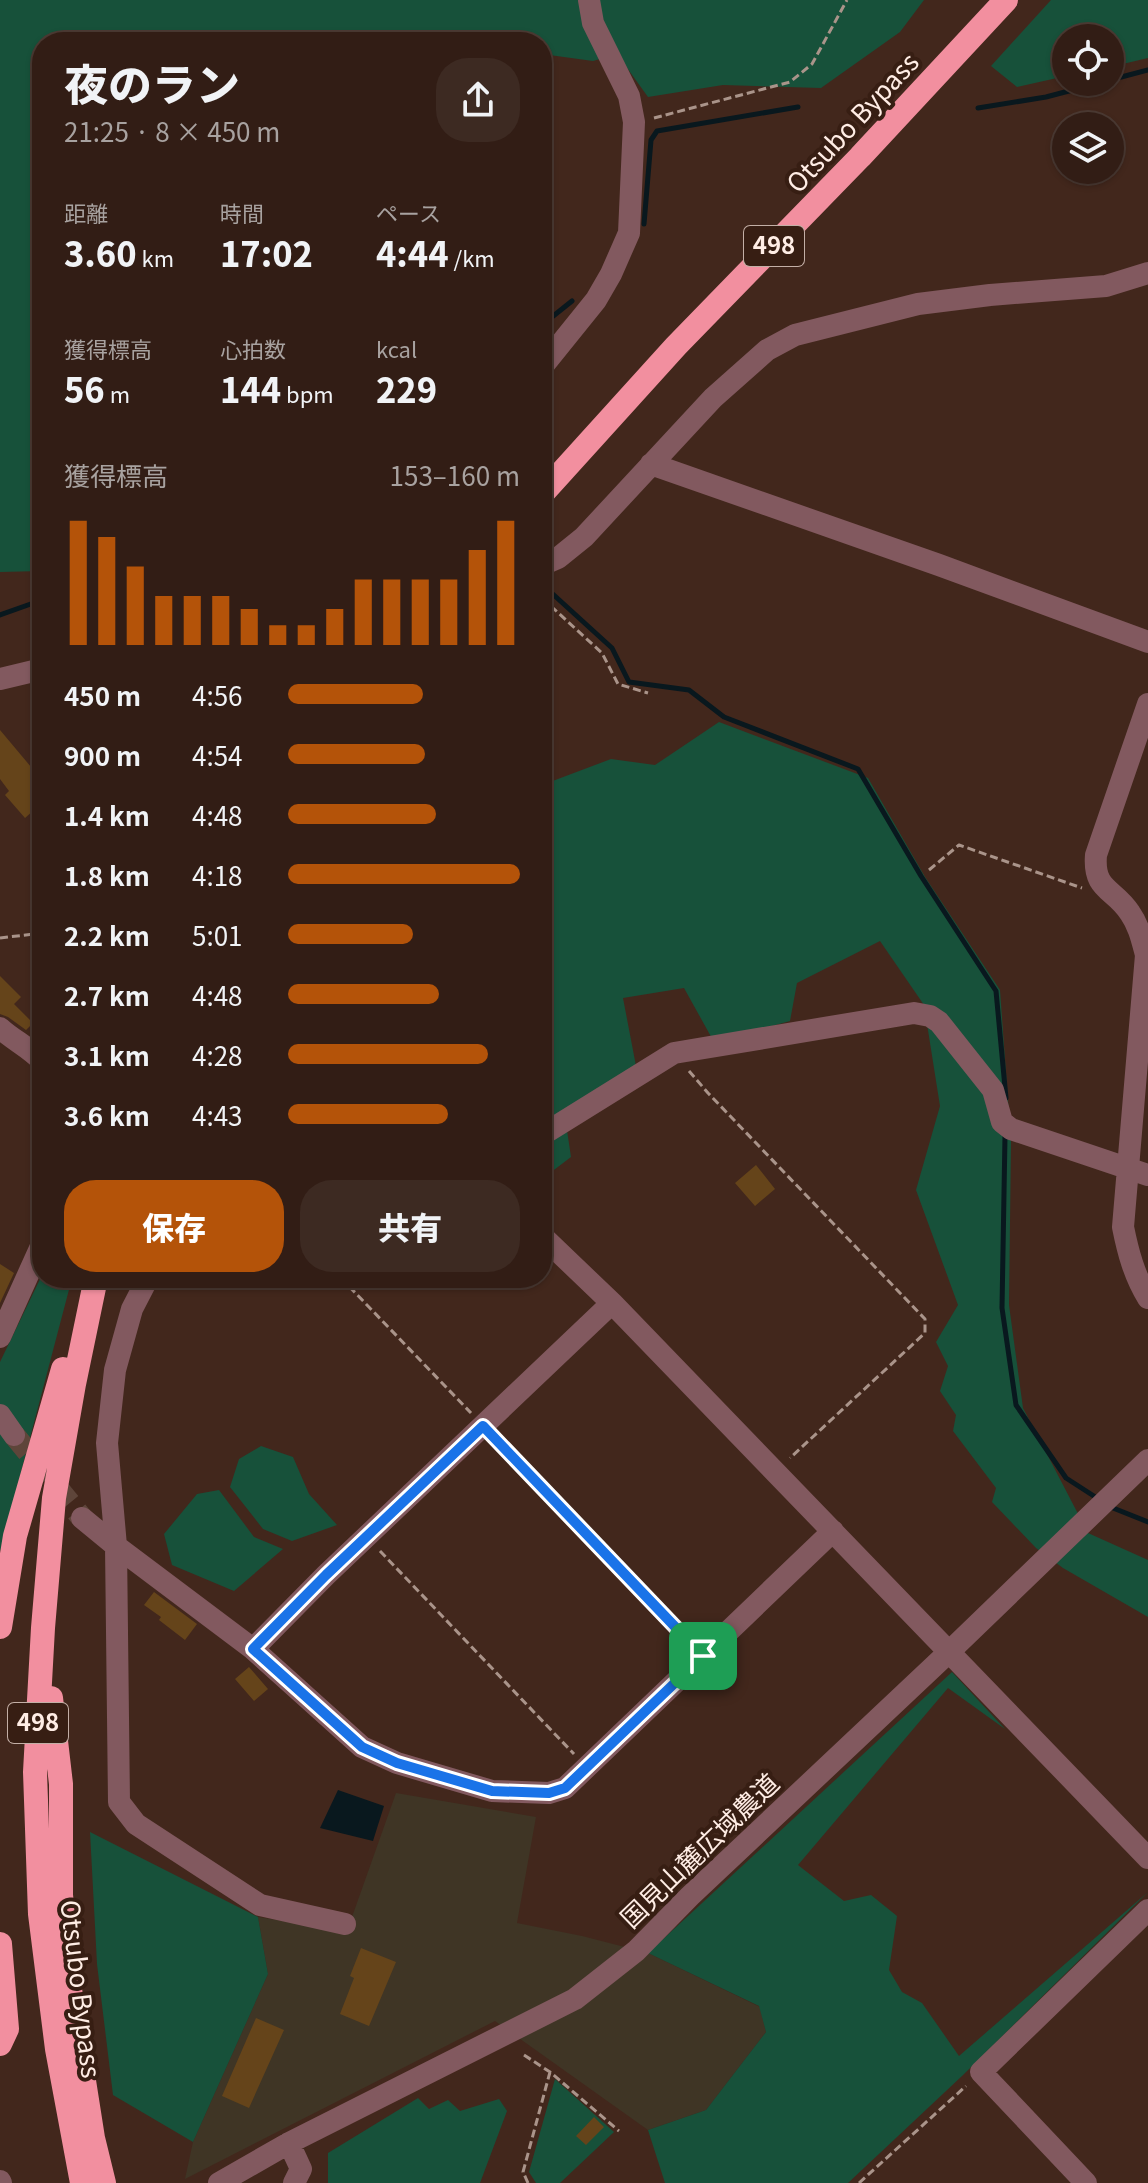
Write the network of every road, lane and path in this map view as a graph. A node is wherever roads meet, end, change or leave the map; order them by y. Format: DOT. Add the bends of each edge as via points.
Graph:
graph roads {
  1 [pos="589,0"];
  2 [pos="847,0"];
  3 [pos="1006,0"];
  4 [pos="634,122"];
  5 [pos="1148,273"];
  6 [pos="552,355"];
  7 [pos="651,464"];
  8 [pos="552,483"];
  9 [pos="552,561"];
  10 [pos="552,607"];
  11 [pos="1148,642"];
  12 [pos="32,671"];
  13 [pos="0,679"];
  14 [pos="648,693"];
  15 [pos="1148,704"];
  16 [pos="929,870"];
  17 [pos="1101,883"];
  18 [pos="32,934"];
  19 [pos="0,938"];
  20 [pos="0,1028"];
  21 [pos="32,1052"];
  22 [pos="674,1053"];
  23 [pos="552,1129"];
  24 [pos="1138,1171"];
  25 [pos="552,1246"];
  26 [pos="32,1266"];
  27 [pos="90,1288"];
  28 [pos="91,1288"];
  29 [pos="143,1288"];
  30 [pos="351,1288"];
  31 [pos="1148,1298"];
  32 [pos="612,1303"];
  33 [pos="0,1337"];
  34 [pos="0,1415"];
  35 [pos="483,1426"];
  36 [pos="14,1435"];
  37 [pos="1148,1460"];
  38 [pos="776,1472"];
  39 [pos="82,1518"];
  40 [pos="833,1531"];
  41 [pos="366,1537"];
  42 [pos="116,1546"];
  43 [pos="0,1627"];
  44 [pos="43,1628"];
  45 [pos="253,1649"];
  46 [pos="950,1651"];
  47 [pos="703,1656"];
  48 [pos="587,1767"];
  49 [pos="1148,1858"];
  50 [pos="1148,1910"];
  51 [pos="345,1924"];
  52 [pos="0,1944"];
  53 [pos="0,2044"];
  54 [pos="524,2055"];
  55 [pos="550,2072"];
  56 [pos="981,2072"];
  57 [pos="619,2131"];
  58 [pos="289,2143"];
  59 [pos="80,2176"];
  60 [pos="104,2183"];
  61 [pos="219,2183"];
  62 [pos="294,2183"];
  63 [pos="528,2183"];
  64 [pos="859,2183"];
  65 [pos="1086,2183"];
  1 -- 4 [label="street" via="593,23 629,96"];
  2 -- 4 [label="path" via="812,64 790,82"];
  3 -- 8 [label="highway, Otsubo Bypass / 498"];
  4 -- 6 [label="street" via="629,233 596,300"];
  5 -- 7 [label="street" via="1106,286 918,304 795,335 767,350 713,398"];
  7 -- 9 [label="street" via="584,537"];
  7 -- 11 [label="street"];
  10 -- 14 [label="path" via="602,653 618,684"];
  12 -- 13 [label="street"];
  15 -- 17 [label="street" via="1096,855"];
  16 -- 17 [label="path" via="959,845 1085,889"];
  17 -- 24 [label="street" via="1129,911 1146,955"];
  18 -- 19 [label="path"];
  20 -- 21 [label="street"];
  22 -- 23 [label="street"];
  22 -- 24 [label="street" via="914,1013 930,1016 993,1090 1002,1122 1011,1129"];
  22 -- 38 [label="path" via="925,1319 925,1333"];
  24 -- 31 [label="street" via="1123,1227"];
  25 -- 32 [label="street"];
  26 -- 33 [label="street"];
  27 -- 43 [label="highway" via="15,1536"];
  28 -- 44 [label="highway, Otsubo Bypass / 498" via="54,1498"];
  29 -- 42 [label="street" via="115,1370 107,1443"];
  30 -- 35 [label="path"];
  32 -- 35 [label="street"];
  32 -- 38 [label="street"];
  34 -- 36 [label="street"];
  35 -- 41 [label="street"];
  35 -- 47 [label="path"];
  37 -- 46 [label="street, 国見山麓広域農道"];
  38 -- 40 [label="street"];
  39 -- 42 [label="street"];
  40 -- 46 [label="street"];
  40 -- 47 [label="street"];
  41 -- 45 [label="street"];
  41 -- 48 [label="path"];
  42 -- 45 [label="street"];
  42 -- 51 [label="street" via="119,1802 136,1824 260,1905"];
  44 -- 59 [label="highway, Otsubo Bypass / 498" via="35,1772 40,1914"];
  44 -- 60 [label="highway" via="61,1784 61,1895 71,1998"];
  45 -- 48 [label="street" via="362,1747 397,1763 492,1791 549,1793 565,1788"];
  46 -- 49 [label="street"];
  46 -- 58 [label="street, 国見山麓広域農道" via="636,1951 575,1999"];
  47 -- 48 [label="street"];
  50 -- 56 [label="street"];
  52 -- 53 [label="highway" via="7,2029"];
  54 -- 55 [label="path"];
  55 -- 57 [label="path"];
  55 -- 63 [label="path" via="523,2172"];
  56 -- 64 [label="path"];
  56 -- 65 [label="street"];
  58 -- 61 [label="street, 国見山麓広域農道"];
  58 -- 62 [label="street" via="301,2169"];
}
